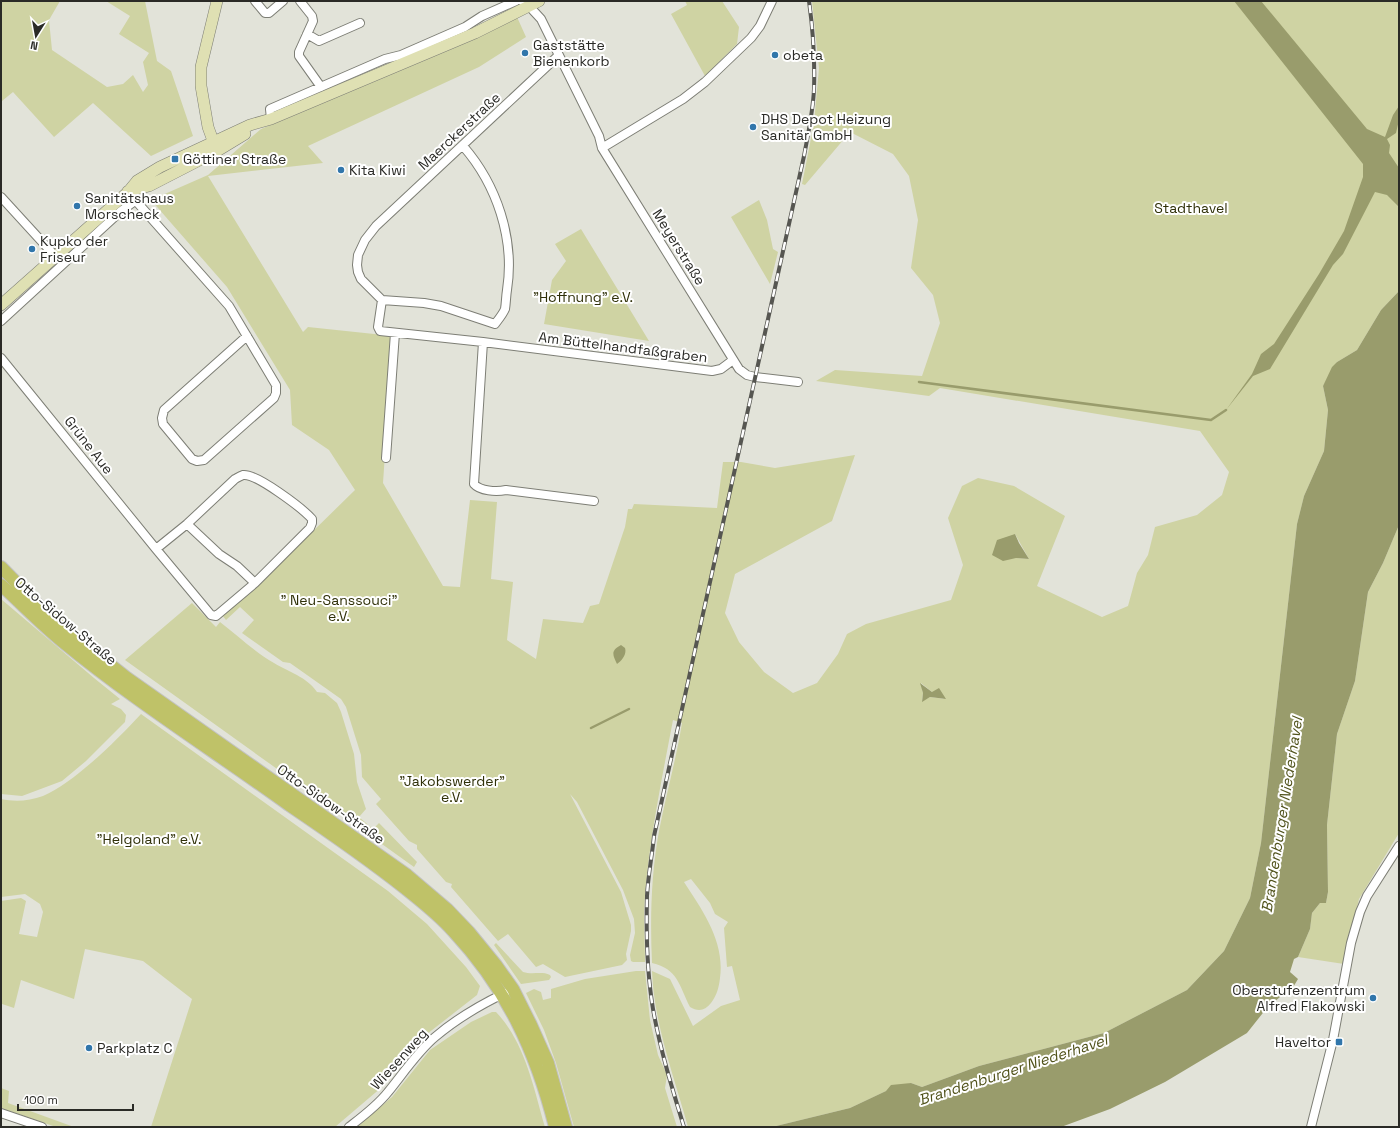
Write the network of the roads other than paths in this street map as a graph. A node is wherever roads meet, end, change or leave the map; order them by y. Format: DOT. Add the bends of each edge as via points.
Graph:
graph roads {
  1 [pos="217,1"];
  2 [pos="255,1"];
  3 [pos="283,1"];
  4 [pos="516,1"];
  5 [pos="772,1"];
  6 [pos="301,2"];
  7 [pos="530,3"];
  8 [pos="360,23"];
  9 [pos="307,34"];
  10 [pos="558,56"];
  11 [pos="401,59"];
  12 [pos="327,88"];
  13 [pos="463,146"];
  14 [pos="215,147"];
  15 [pos="602,148"];
  16 [pos="128,192"];
  17 [pos="1,197"];
  18 [pos="135,201"];
  19 [pos="55,256"];
  20 [pos="382,300"];
  21 [pos="1,305"];
  22 [pos="1,321"];
  23 [pos="395,333"];
  24 [pos="247,336"];
  25 [pos="483,342"];
  26 [pos="1,358"];
  27 [pos="733,360"];
  28 [pos="798,382"];
  29 [pos="386,458"];
  30 [pos="594,501"];
  31 [pos="187,524"];
  32 [pos="156,549"];
  33 [pos="1,567"];
  34 [pos="255,584"];
  35 [pos="1,585"];
  36 [pos="1399,846"];
  37 [pos="513,989"];
  38 [pos="502,994"];
  39 [pos="1,1113"];
  40 [pos="42,1127"];
  41 [pos="349,1127"];
  42 [pos="555,1127"];
  43 [pos="566,1127"];
  44 [pos="1311,1127"];
  1 -- 14 [label="main road" via="201,67 201,86 208,127"];
  2 -- 3 [label="street" via="265,13 269,13"];
  4 -- 11 [label="street"];
  5 -- 15 [label="street" via="751,38 705,82 683,99"];
  6 -- 9 [label="street" via="313,21"];
  7 -- 10 [label="street, Meyerstraße" via="541,19"];
  7 -- 11 [label="main road" via="475,33"];
  8 -- 9 [label="street" via="319,41"];
  9 -- 12 [label="street" via="299,56"];
  10 -- 13 [label="street, Maerckerstraße"];
  10 -- 15 [label="street, Meyerstraße" via="599,136"];
  11 -- 12 [label="main road"];
  12 -- 14 [label="main road" via="269,120 250,125"];
  13 -- 20 [label="street, Maerckerstraße" via="378,224 365,240 358,255 358,272 366,285"];
  13 -- 20 [label="street" via="475,160 503,218 509,254 505,309 495,324 441,306"];
  14 -- 16 [label="main road" via="195,156 148,186"];
  15 -- 27 [label="street, Meyerstraße"];
  16 -- 18 [label="street"];
  16 -- 19 [label="main road"];
  17 -- 19 [label="street"];
  18 -- 22 [label="street"];
  18 -- 24 [label="street" via="229,306"];
  19 -- 21 [label="main road"];
  20 -- 23 [label="street, Am Büttelhandfaßgraben" via="378,327 380,331"];
  23 -- 25 [label="street, Am Büttelhandfaßgraben"];
  23 -- 29 [label="street"];
  24 -- 24 [label="street" via="276,385 274,398 204,460 192,459 163,424 164,410"];
  25 -- 27 [label="street, Am Büttelhandfaßgraben" via="712,371 721,369"];
  25 -- 30 [label="street" via="474,484 477,488"];
  26 -- 32 [label="street, Grüne Aue"];
  27 -- 28 [label="street" via="747,375"];
  31 -- 32 [label="street, Grüne Aue"];
  31 -- 34 [label="street"];
  31 -- 34 [label="street, Grüne Aue" via="234,479 243,475 260,481 308,514 312,518 310,528"];
  32 -- 34 [label="street, Grüne Aue" via="211,615 216,616"];
  33 -- 37 [label="main road, Otto-Sidow-Straße" via="43,610 127,678 407,875 456,918"];
  35 -- 38 [label="main road, Otto-Sidow-Straße" via="62,641 122,687 379,868 437,914"];
  36 -- 44 [label="street" via="1367,896 1360,912 1351,943 1333,1040"];
  37 -- 38 [label="street, Wiesenweg"];
  37 -- 43 [label="main road, Otto-Sidow-Straße" via="548,1063"];
  38 -- 41 [label="street, Wiesenweg" via="435,1037 386,1094"];
  38 -- 42 [label="main road, Otto-Sidow-Straße" via="537,1065"];
  39 -- 40 [label="street"];
}
